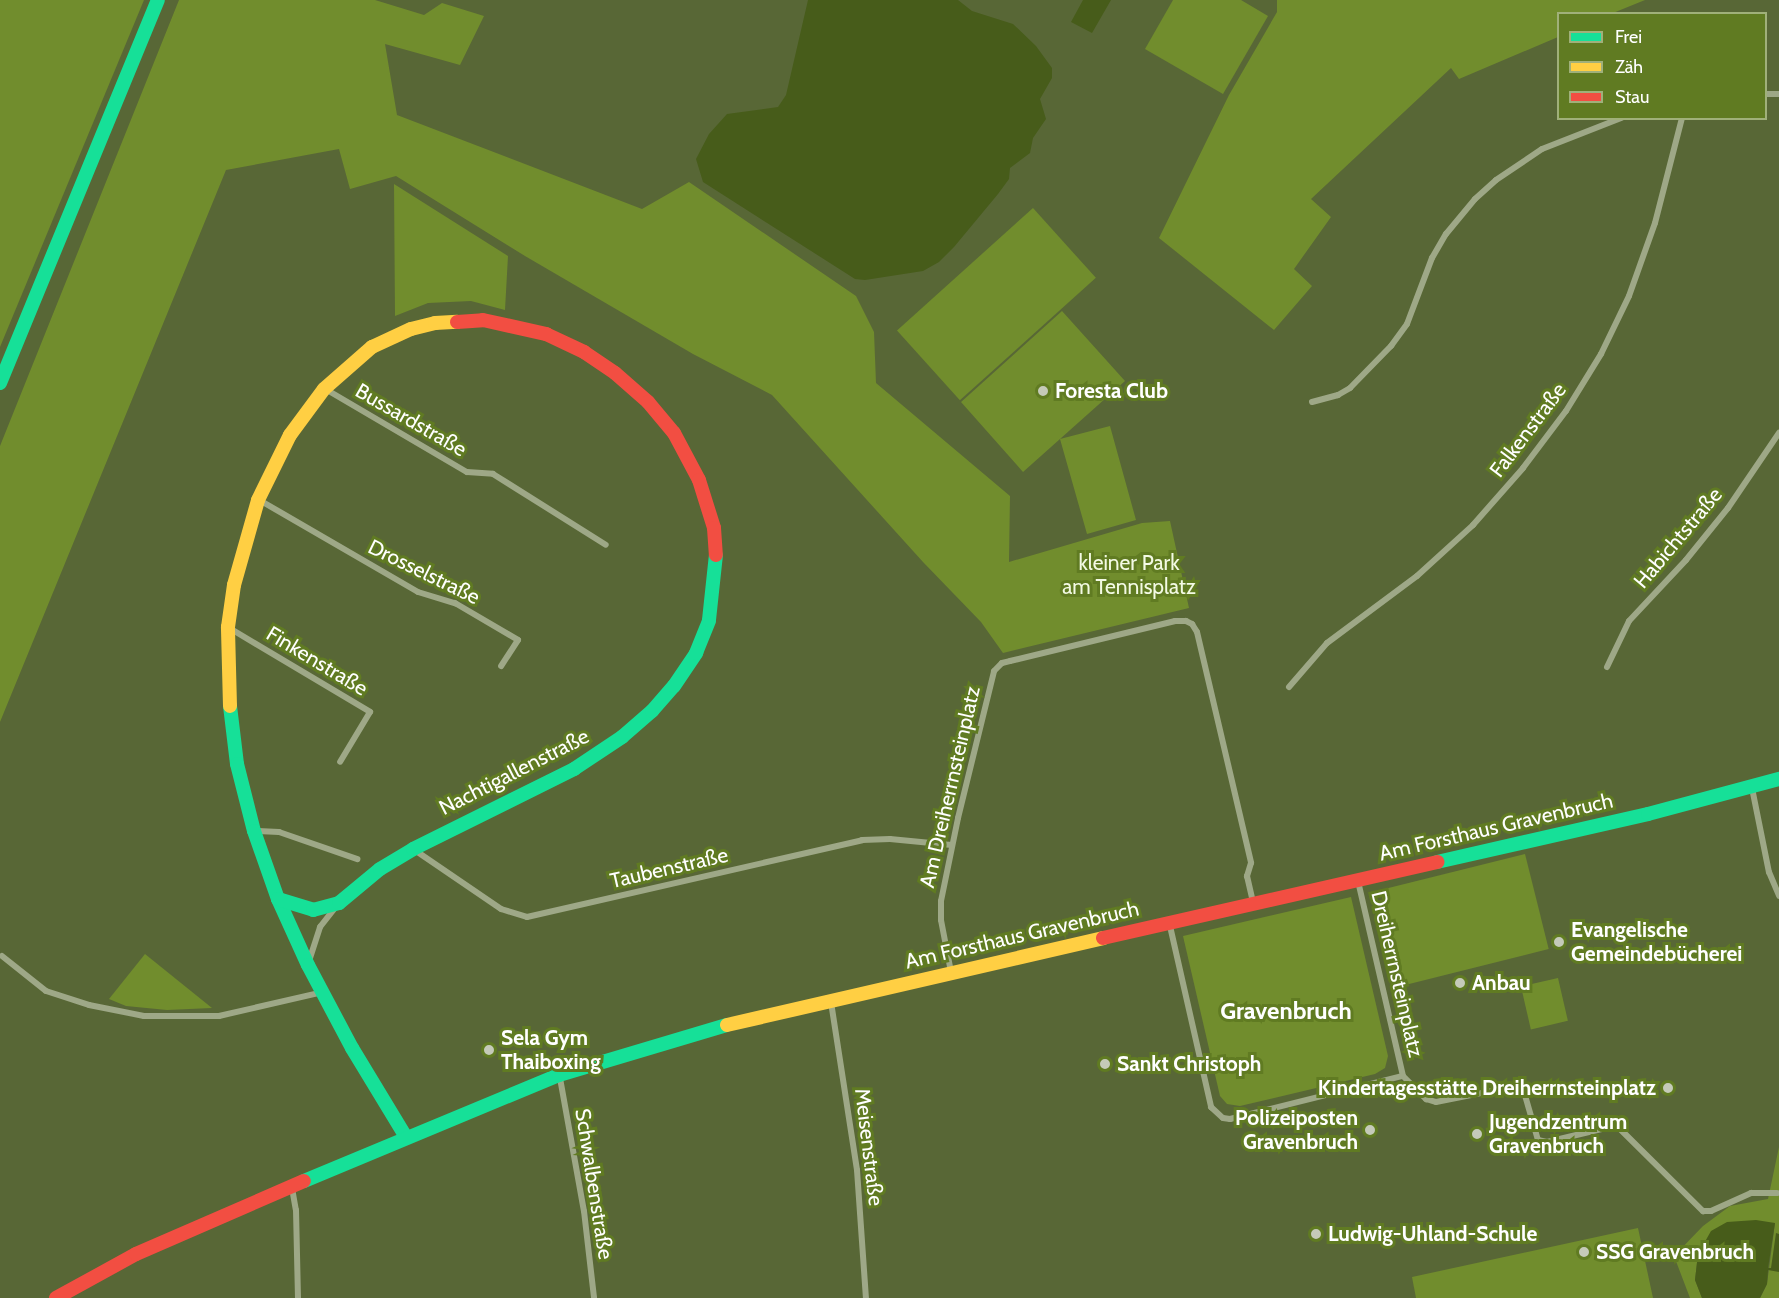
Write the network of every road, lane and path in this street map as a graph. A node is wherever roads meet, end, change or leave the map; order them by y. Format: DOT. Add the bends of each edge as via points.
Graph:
graph roads {
  1 [pos="158,0"];
  2 [pos="1616,120"];
  3 [pos="1681,120"];
  4 [pos="0,383"];
  5 [pos="324,389"];
  6 [pos="1312,402"];
  7 [pos="1779,433"];
  8 [pos="258,500"];
  9 [pos="606,545"];
  10 [pos="228,627"];
  11 [pos="501,666"];
  12 [pos="1607,667"];
  13 [pos="1289,687"];
  14 [pos="340,762"];
  15 [pos="1779,779"];
  16 [pos="1752,787"];
  17 [pos="254,831"];
  18 [pos="952,844"];
  19 [pos="413,849"];
  20 [pos="357,859"];
  21 [pos="1358,880"];
  22 [pos="1779,896"];
  23 [pos="278,899"];
  24 [pos="339,903"];
  25 [pos="1253,903"];
  26 [pos="1170,923"];
  27 [pos="2,956"];
  28 [pos="308,964"];
  29 [pos="951,973"];
  30 [pos="323,992"];
  31 [pos="831,1002"];
  32 [pos="559,1075"];
  33 [pos="1403,1076"];
  34 [pos="405,1137"];
  35 [pos="292,1187"];
  36 [pos="1777,1193"];
  37 [pos="56,1298"];
  38 [pos="298,1298"];
  39 [pos="594,1298"];
  40 [pos="866,1298"];
  1 -- 4 [label="street"];
  2 -- 6 [label="street" via="1542,149 1496,180 1446,234 1432,258 1407,324 1391,346 1350,388"];
  3 -- 13 [label="street, Falkenstraße" via="1655,223 1629,296 1601,354 1566,411 1473,525 1417,576 1327,643"];
  5 -- 8 [label="street, Nachtigallenstraße" via="290,435"];
  5 -- 9 [label="street, Bussardstraße" via="467,472 493,474"];
  5 -- 19 [label="street, Nachtigallenstraße" via="372,347 427,325 483,320 546,334 601,363 648,402 674,433 699,480 714,528 716,578 709,620 689,664 652,711 574,769"];
  7 -- 12 [label="street, Habichtstraße" via="1728,508 1629,621"];
  8 -- 10 [label="street, Nachtigallenstraße" via="236,577"];
  8 -- 11 [label="street, Drosselstraße" via="418,592 455,603 518,640"];
  10 -- 14 [label="street, Finkenstraße" via="370,712"];
  10 -- 17 [label="street, Nachtigallenstraße" via="231,724"];
  15 -- 16 [label="street, Am Forsthaus Gravenbruch"];
  16 -- 21 [label="street, Am Forsthaus Gravenbruch"];
  16 -- 22 [label="street" via="1769,873"];
  17 -- 20 [label="street" via="279,832"];
  17 -- 23 [label="street, Nachtigallenstraße"];
  18 -- 19 [label="street, Taubenstraße" via="862,840 527,917 501,909"];
  18 -- 25 [label="street, Am Dreiherrnsteinplatz" via="997,667 1186,621 1197,632 1215,700 1251,863 1247,876"];
  18 -- 29 [label="street, Am Dreiherrnsteinplatz" via="941,901"];
  19 -- 24 [label="street, Nachtigallenstraße" via="380,869"];
  21 -- 25 [label="street, Am Forsthaus Gravenbruch"];
  21 -- 33 [label="street, Dreiherrnsteinplatz"];
  23 -- 24 [label="street, Nachtigallenstraße" via="313,910"];
  23 -- 28 [label="street, Nachtigallenstraße"];
  24 -- 28 [label="street, Nachtigallenstraße" via="320,927"];
  25 -- 26 [label="street, Am Forsthaus Gravenbruch"];
  26 -- 29 [label="street, Am Forsthaus Gravenbruch"];
  26 -- 33 [label="street, Dreiherrnsteinplatz" via="1215,1113 1230,1119"];
  27 -- 30 [label="street" via="46,991 144,1016 219,1016"];
  28 -- 30 [label="street, Nachtigallenstraße"];
  29 -- 31 [label="street, Am Forsthaus Gravenbruch"];
  30 -- 34 [label="street, Nachtigallenstraße"];
  31 -- 32 [label="street, Am Forsthaus Gravenbruch" via="695,1033"];
  31 -- 40 [label="street, Meisenstraße" via="857,1170"];
  32 -- 34 [label="street, Am Forsthaus Gravenbruch"];
  32 -- 39 [label="street, Schwalbenstraße" via="584,1211"];
  33 -- 36 [label="street, Dreiherrnsteinplatz" via="1426,1099 1436,1102 1522,1084 1538,1140 1547,1142 1614,1126 1703,1211 1751,1192"];
  34 -- 35 [label="street, Am Forsthaus Gravenbruch"];
  35 -- 37 [label="street, Am Forsthaus Gravenbruch" via="136,1254"];
  35 -- 38 [label="street"];
}
